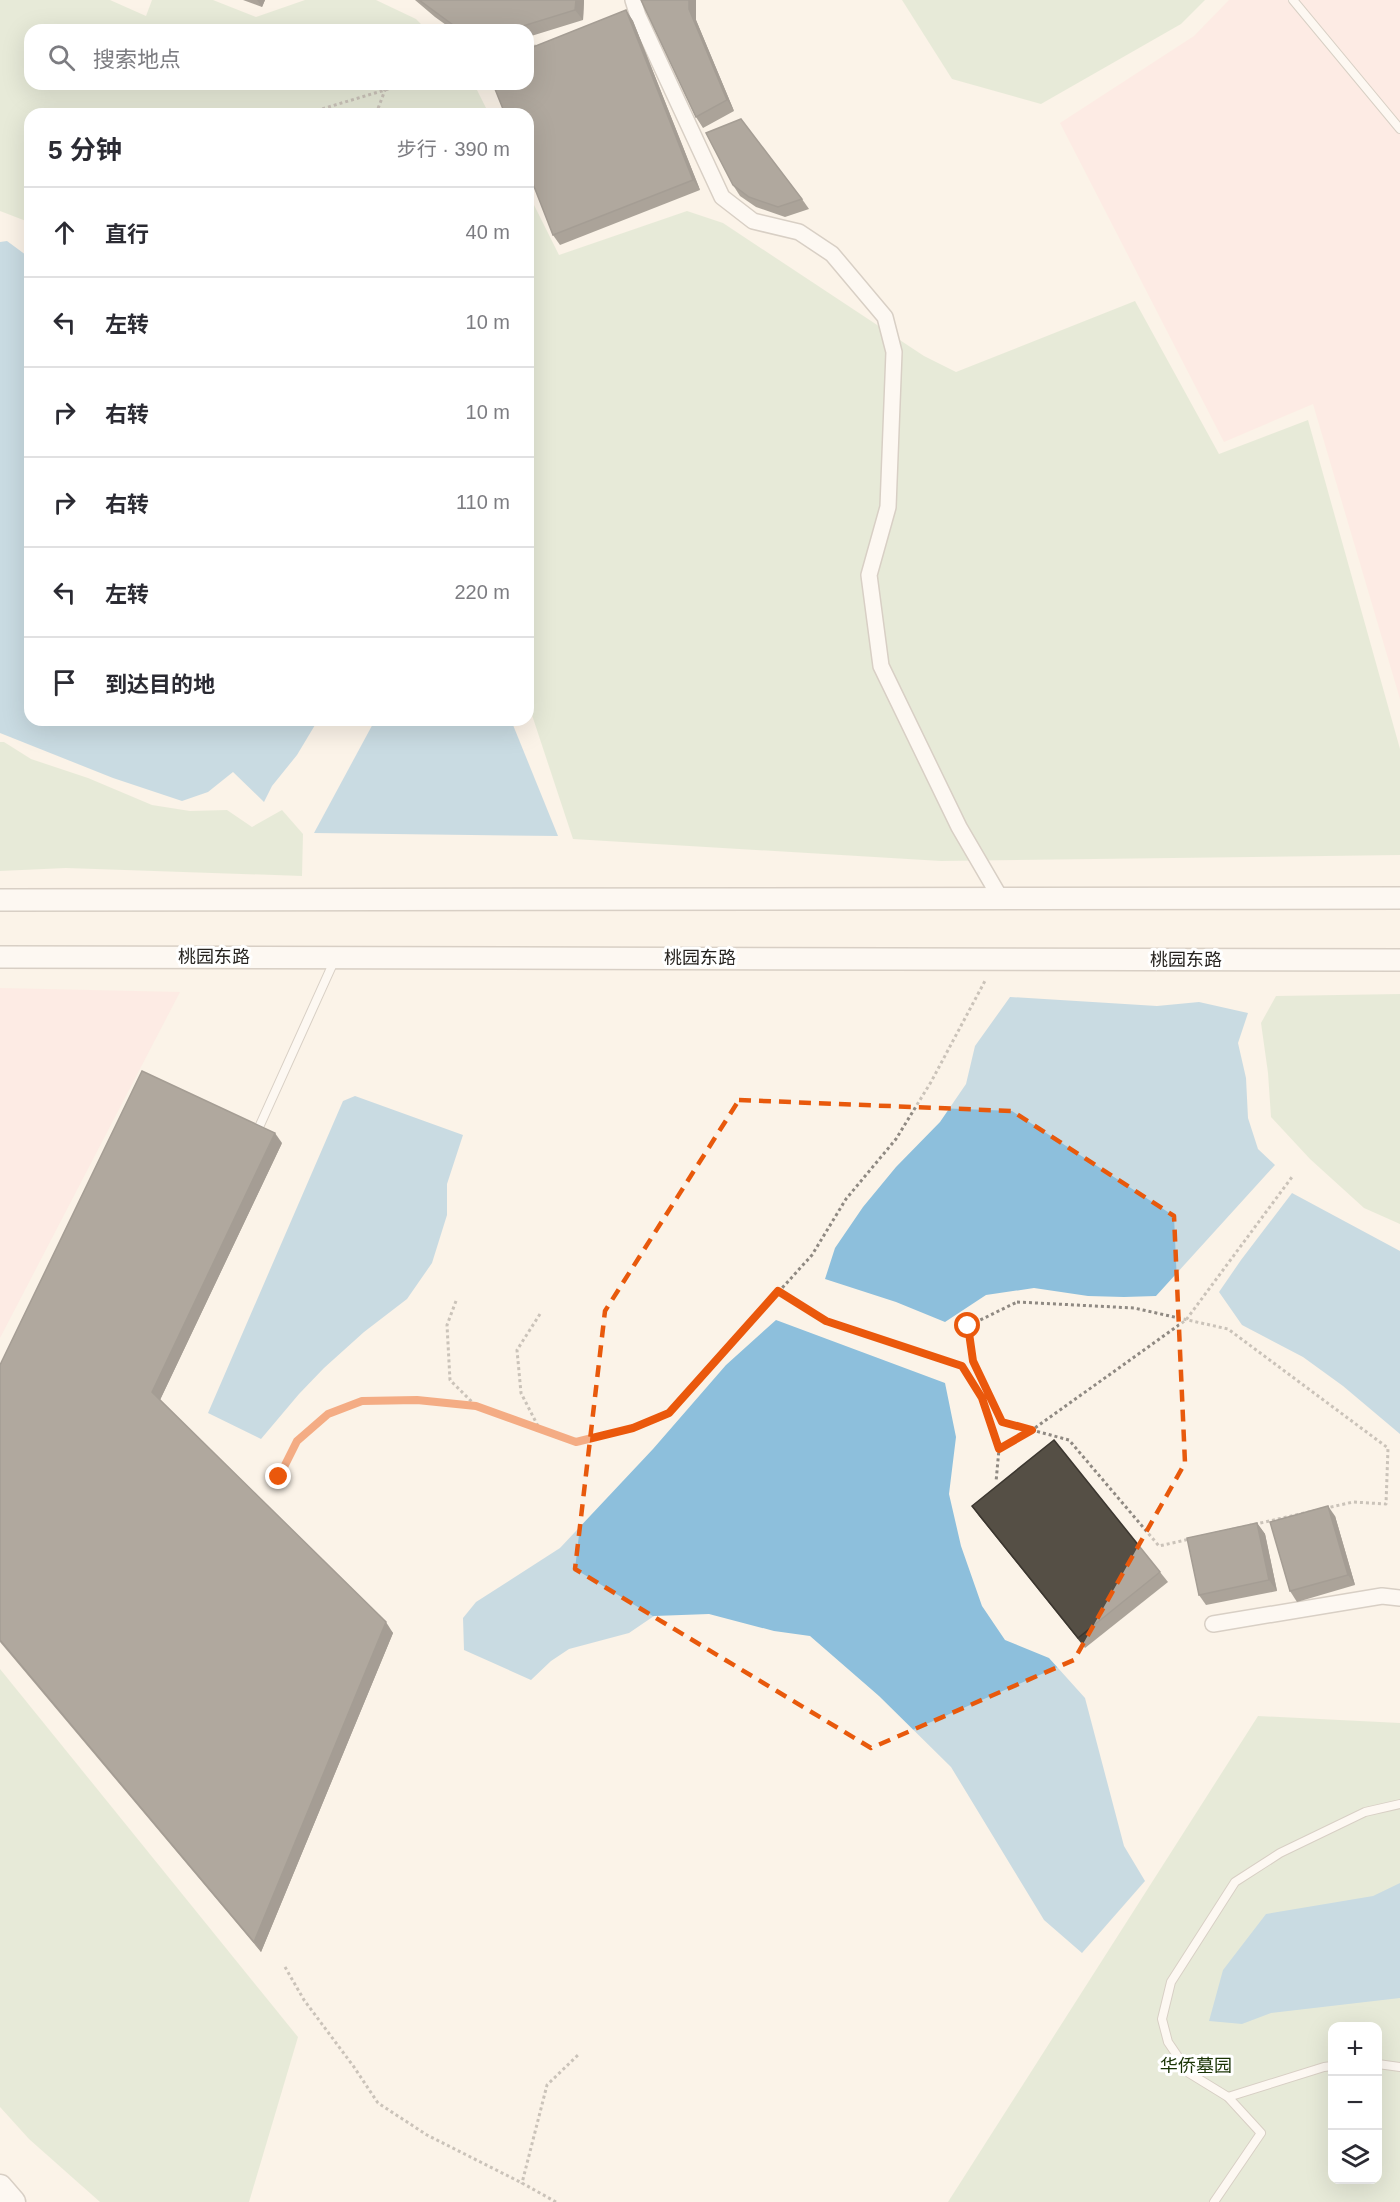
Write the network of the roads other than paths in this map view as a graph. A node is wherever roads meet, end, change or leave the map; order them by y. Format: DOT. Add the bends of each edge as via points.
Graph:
graph roads {
  1 [pos="633,0"];
  2 [pos="1293,0"];
  3 [pos="1400,129"];
  4 [pos="1400,898"];
  5 [pos="1001,899"];
  6 [pos="0,900"];
  7 [pos="0,957"];
  8 [pos="336,958"];
  9 [pos="1400,960"];
  10 [pos="260,1125"];
  11 [pos="1400,1598"];
  12 [pos="1213,1624"];
  13 [pos="1400,1804"];
  14 [pos="1382,2065"];
  15 [pos="1328,2066"];
  16 [pos="1400,2067"];
  17 [pos="1228,2097"];
  18 [pos="0,2187"];
  19 [pos="13,2202"];
  20 [pos="1214,2202"];
  1 -- 5 [label="street" via="722,197 753,221 799,232 831,254 885,317 894,352 888,507 870,575 880,666 959,827"];
  2 -- 3 [label="lane"];
  4 -- 5 [label="main road"];
  5 -- 6 [label="main road"];
  7 -- 8 [label="main road, 桃园东路"];
  8 -- 9 [label="main road, 桃园东路"];
  8 -- 10 [label="lane"];
  11 -- 12 [label="street" via="1382,1596"];
  13 -- 17 [label="lane" via="1365,1812 1280,1853 1235,1882 1172,1982 1162,2019 1168,2042 1189,2073"];
  14 -- 16 [label="lane"];
  15 -- 17 [label="lane"];
  17 -- 20 [label="lane" via="1261,2133"];
  18 -- 19 [label="main road"];
}
